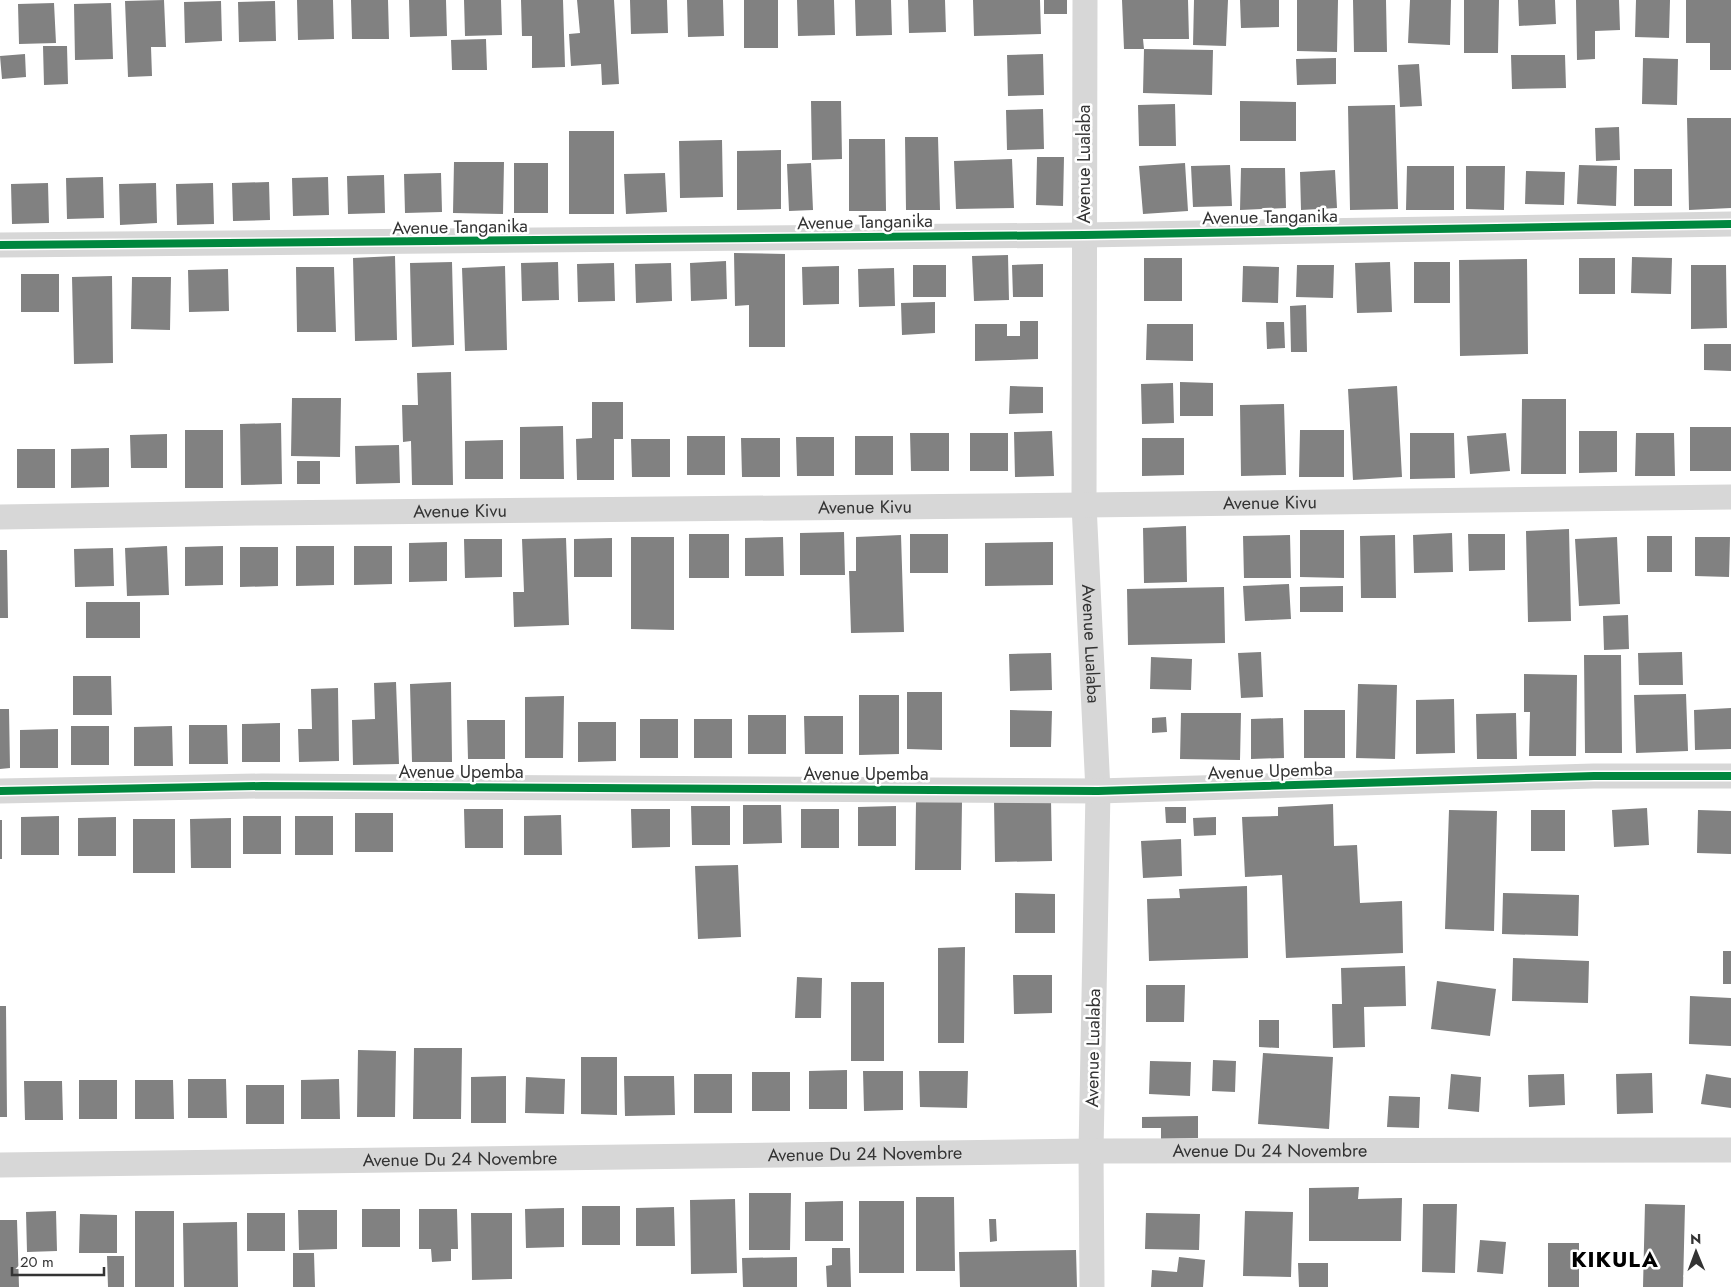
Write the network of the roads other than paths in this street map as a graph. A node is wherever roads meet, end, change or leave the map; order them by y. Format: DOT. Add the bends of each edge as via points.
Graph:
graph roads {
  1 [pos="1085,0"];
  2 [pos="1731,224"];
  3 [pos="1084,235"];
  4 [pos="0,245"];
  5 [pos="1731,497"];
  6 [pos="1084,506"];
  7 [pos="0,517"];
  8 [pos="1731,776"];
  9 [pos="0,791"];
  10 [pos="1098,791"];
  11 [pos="1731,1150"];
  12 [pos="1091,1151"];
  13 [pos="0,1165"];
  14 [pos="1092,1287"];
  1 -- 3 [label="street, Avenue Lualaba"];
  2 -- 3 [label="street, Avenue Tanganika"];
  3 -- 4 [label="street, Avenue Tanganika"];
  3 -- 6 [label="street, Avenue Lualaba"];
  5 -- 6 [label="street, Avenue Kivu"];
  6 -- 7 [label="street, Avenue Kivu"];
  6 -- 10 [label="street, Avenue Lualaba"];
  8 -- 10 [label="street, Avenue Upemba" via="1594,776"];
  9 -- 10 [label="street, Avenue Upemba" via="262,786"];
  10 -- 12 [label="street, Avenue Lualaba"];
  11 -- 12 [label="street, Avenue Du 24 Novembre"];
  12 -- 13 [label="street, Avenue Du 24 Novembre"];
  12 -- 14 [label="street, Avenue Lualaba"];
}
